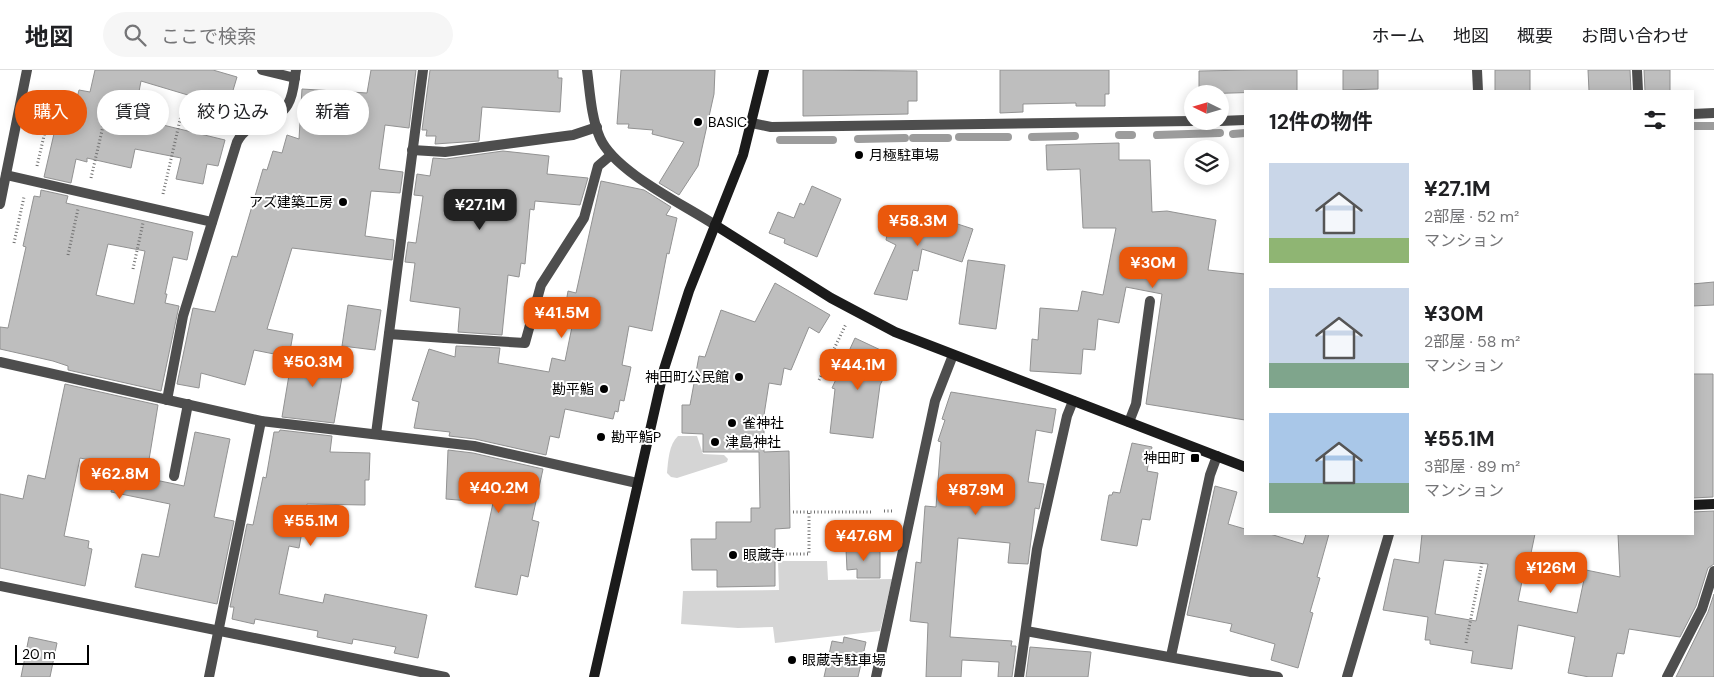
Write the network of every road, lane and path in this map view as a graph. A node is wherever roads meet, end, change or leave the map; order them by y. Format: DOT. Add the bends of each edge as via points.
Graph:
graph roads {
  1 [pos="27,70"];
  2 [pos="262,70"];
  3 [pos="423,70"];
  4 [pos="586,70"];
  5 [pos="764,70"];
  6 [pos="1477,70"];
  7 [pos="1638,70"];
  8 [pos="296,74"];
  9 [pos="1478,90"];
  10 [pos="1638,90"];
  11 [pos="1714,113"];
  12 [pos="1694,114"];
  13 [pos="1244,120"];
  14 [pos="1184,121"];
  15 [pos="1229,121"];
  16 [pos="752,123"];
  17 [pos="179,125"];
  18 [pos="597,127"];
  19 [pos="43,135"];
  20 [pos="100,135"];
  21 [pos="412,150"];
  22 [pos="611,155"];
  23 [pos="6,175"];
  24 [pos="31,181"];
  25 [pos="85,193"];
  26 [pos="0,204"];
  27 [pos="146,206"];
  28 [pos="160,210"];
  29 [pos="212,222"];
  30 [pos="715,225"];
  31 [pos="14,243"];
  32 [pos="68,255"];
  33 [pos="133,269"];
  34 [pos="1150,301"];
  35 [pos="852,310"];
  36 [pos="389,334"];
  37 [pos="953,355"];
  38 [pos="0,362"];
  39 [pos="819,380"];
  40 [pos="167,400"];
  41 [pos="1073,401"];
  42 [pos="188,404"];
  43 [pos="261,421"];
  44 [pos="1129,422"];
  45 [pos="376,434"];
  46 [pos="1217,456"];
  47 [pos="1244,467"];
  48 [pos="174,476"];
  49 [pos="637,483"];
  50 [pos="1714,504"];
  51 [pos="1694,505"];
  52 [pos="793,512"];
  53 [pos="809,512"];
  54 [pos="871,512"];
  55 [pos="1388,535"];
  56 [pos="780,554"];
  57 [pos="1482,563"];
  58 [pos="1714,570"];
  59 [pos="0,586"];
  60 [pos="218,631"];
  61 [pos="1026,631"];
  62 [pos="1466,643"];
  63 [pos="1171,656"];
  64 [pos="209,677"];
  65 [pos="444,677"];
  66 [pos="594,677"];
  67 [pos="876,677"];
  68 [pos="1019,677"];
  69 [pos="1278,677"];
  70 [pos="1347,677"];
  71 [pos="1667,677"];
  1 -- 23 [label="street"];
  2 -- 8 [label="street"];
  3 -- 21 [label="street"];
  4 -- 18 [label="street"];
  5 -- 16 [label="street"];
  6 -- 9 [label="street"];
  7 -- 10 [label="street"];
  8 -- 29 [label="street" via="292,96 284,110 240,135"];
  11 -- 12 [label="street"];
  13 -- 15 [label="street"];
  14 -- 16 [label="street" via="771,127"];
  16 -- 30 [label="street"];
  17 -- 28 [label="path"];
  18 -- 21 [label="street" via="573,135 445,152"];
  18 -- 22 [label="street"];
  19 -- 24 [label="path"];
  20 -- 25 [label="path"];
  21 -- 36 [label="street"];
  22 -- 30 [label="street" via="625,168"];
  22 -- 36 [label="street" via="598,166 584,218 541,285 525,344"];
  23 -- 24 [label="street"];
  23 -- 26 [label="street"];
  24 -- 25 [label="street"];
  24 -- 31 [label="path"];
  25 -- 27 [label="street"];
  25 -- 32 [label="path"];
  27 -- 28 [label="street"];
  27 -- 33 [label="path"];
  28 -- 29 [label="street"];
  29 -- 40 [label="street" via="183,316"];
  30 -- 35 [label="street"];
  30 -- 49 [label="street" via="676,330"];
  34 -- 44 [label="street" via="1136,404"];
  35 -- 37 [label="street" via="895,332"];
  35 -- 39 [label="path"];
  36 -- 45 [label="street"];
  37 -- 41 [label="street"];
  37 -- 67 [label="street" via="935,401"];
  38 -- 40 [label="street"];
  40 -- 42 [label="street"];
  41 -- 44 [label="street"];
  41 -- 61 [label="street" via="1037,549"];
  42 -- 43 [label="street"];
  42 -- 48 [label="street"];
  43 -- 45 [label="street"];
  43 -- 60 [label="street"];
  44 -- 46 [label="street"];
  45 -- 49 [label="street" via="474,446"];
  46 -- 47 [label="street"];
  46 -- 63 [label="street" via="1210,475"];
  49 -- 66 [label="street"];
  50 -- 51 [label="street"];
  52 -- 53 [label="path"];
  53 -- 54 [label="path"];
  53 -- 56 [label="path" via="809,554"];
  55 -- 70 [label="street"];
  57 -- 62 [label="path"];
  58 -- 71 [label="street" via="1702,609"];
  59 -- 60 [label="street"];
  60 -- 64 [label="street"];
  60 -- 65 [label="street"];
  61 -- 63 [label="street"];
  61 -- 68 [label="street"];
  63 -- 69 [label="street"];
}
